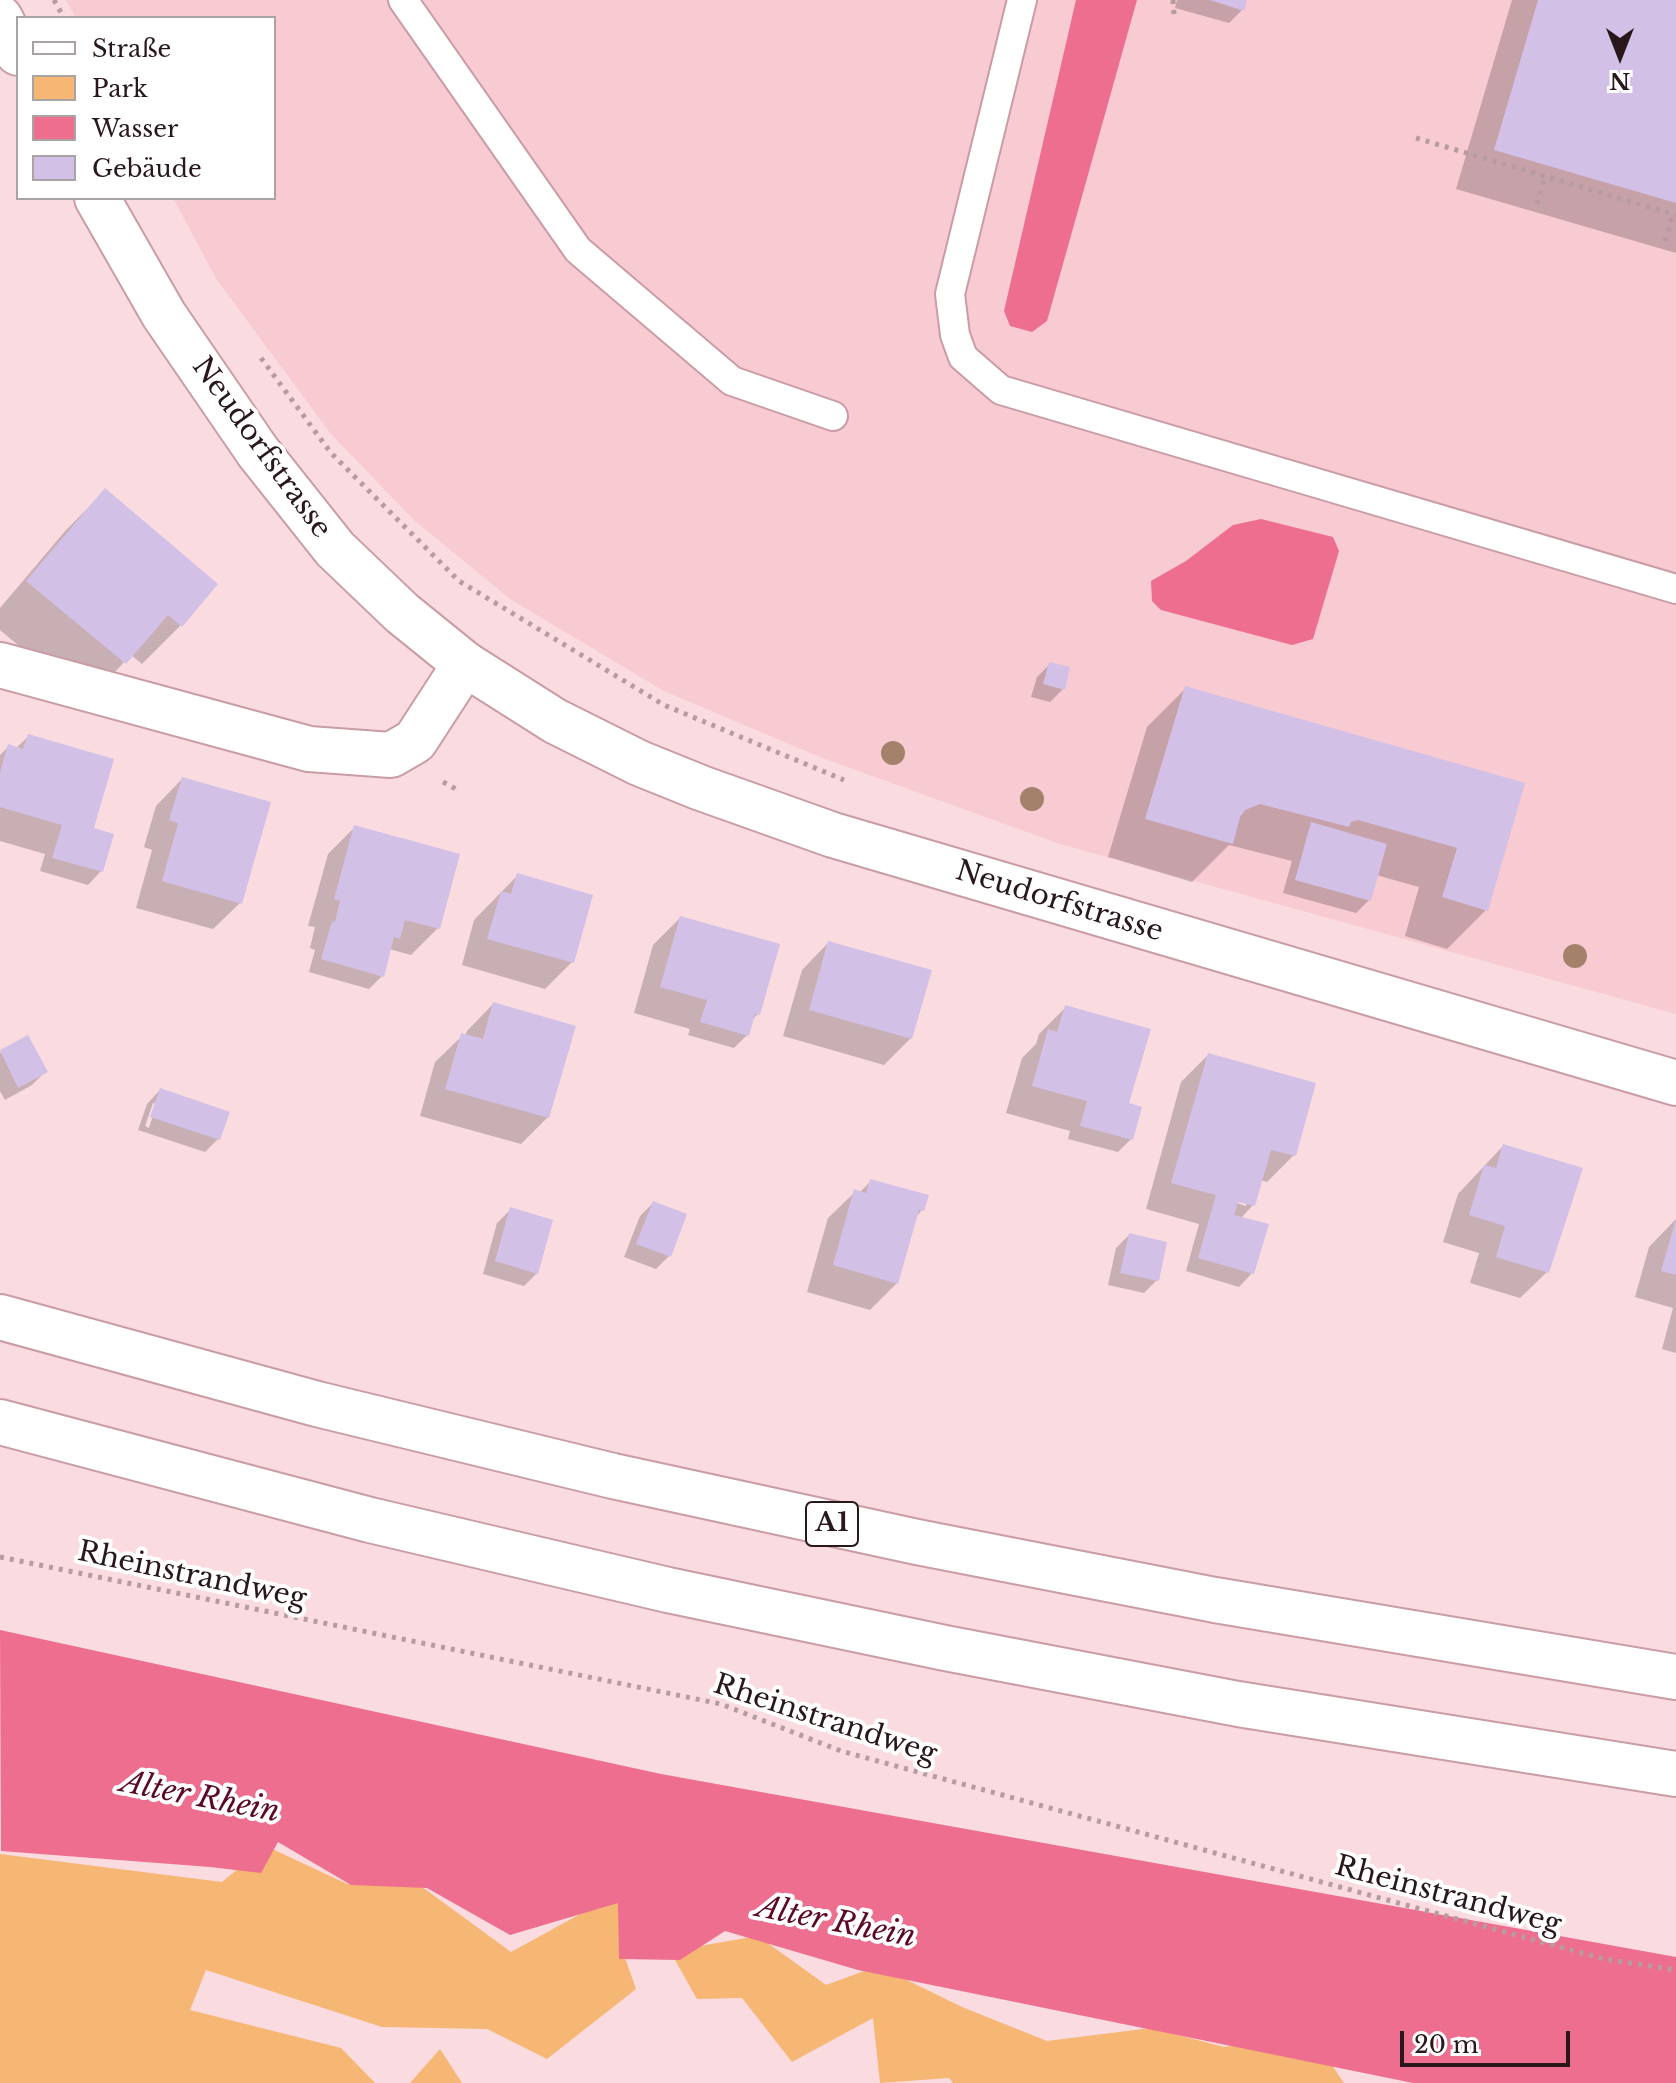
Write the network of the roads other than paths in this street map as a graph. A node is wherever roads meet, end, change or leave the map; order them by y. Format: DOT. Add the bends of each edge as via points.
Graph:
graph roads {
  1 [pos="403,0"];
  2 [pos="1022,0"];
  3 [pos="0,18"];
  4 [pos="16,49"];
  5 [pos="98,200"];
  6 [pos="833,416"];
  7 [pos="1676,589"];
  8 [pos="465,664"];
  9 [pos="0,665"];
  10 [pos="1676,1083"];
  11 [pos="0,1317"];
  12 [pos="0,1422"];
  13 [pos="1676,1677"];
  14 [pos="1676,1774"];
  1 -- 6 [label="lane" via="578,250 732,381"];
  2 -- 7 [label="lane" via="950,294 963,357 1001,390"];
  3 -- 4 [label="main road"];
  5 -- 8 [label="main road, Neudorfstrasse" via="164,315 268,465 335,549"];
  8 -- 9 [label="main road" via="415,741 391,755 309,749"];
  8 -- 10 [label="main road, Neudorfstrasse" via="555,721 639,763 833,835"];
  11 -- 13 [label="main road, A1" via="317,1404 902,1539 1215,1600"];
  12 -- 14 [label="main road" via="385,1524 668,1590 1238,1704"];
}
